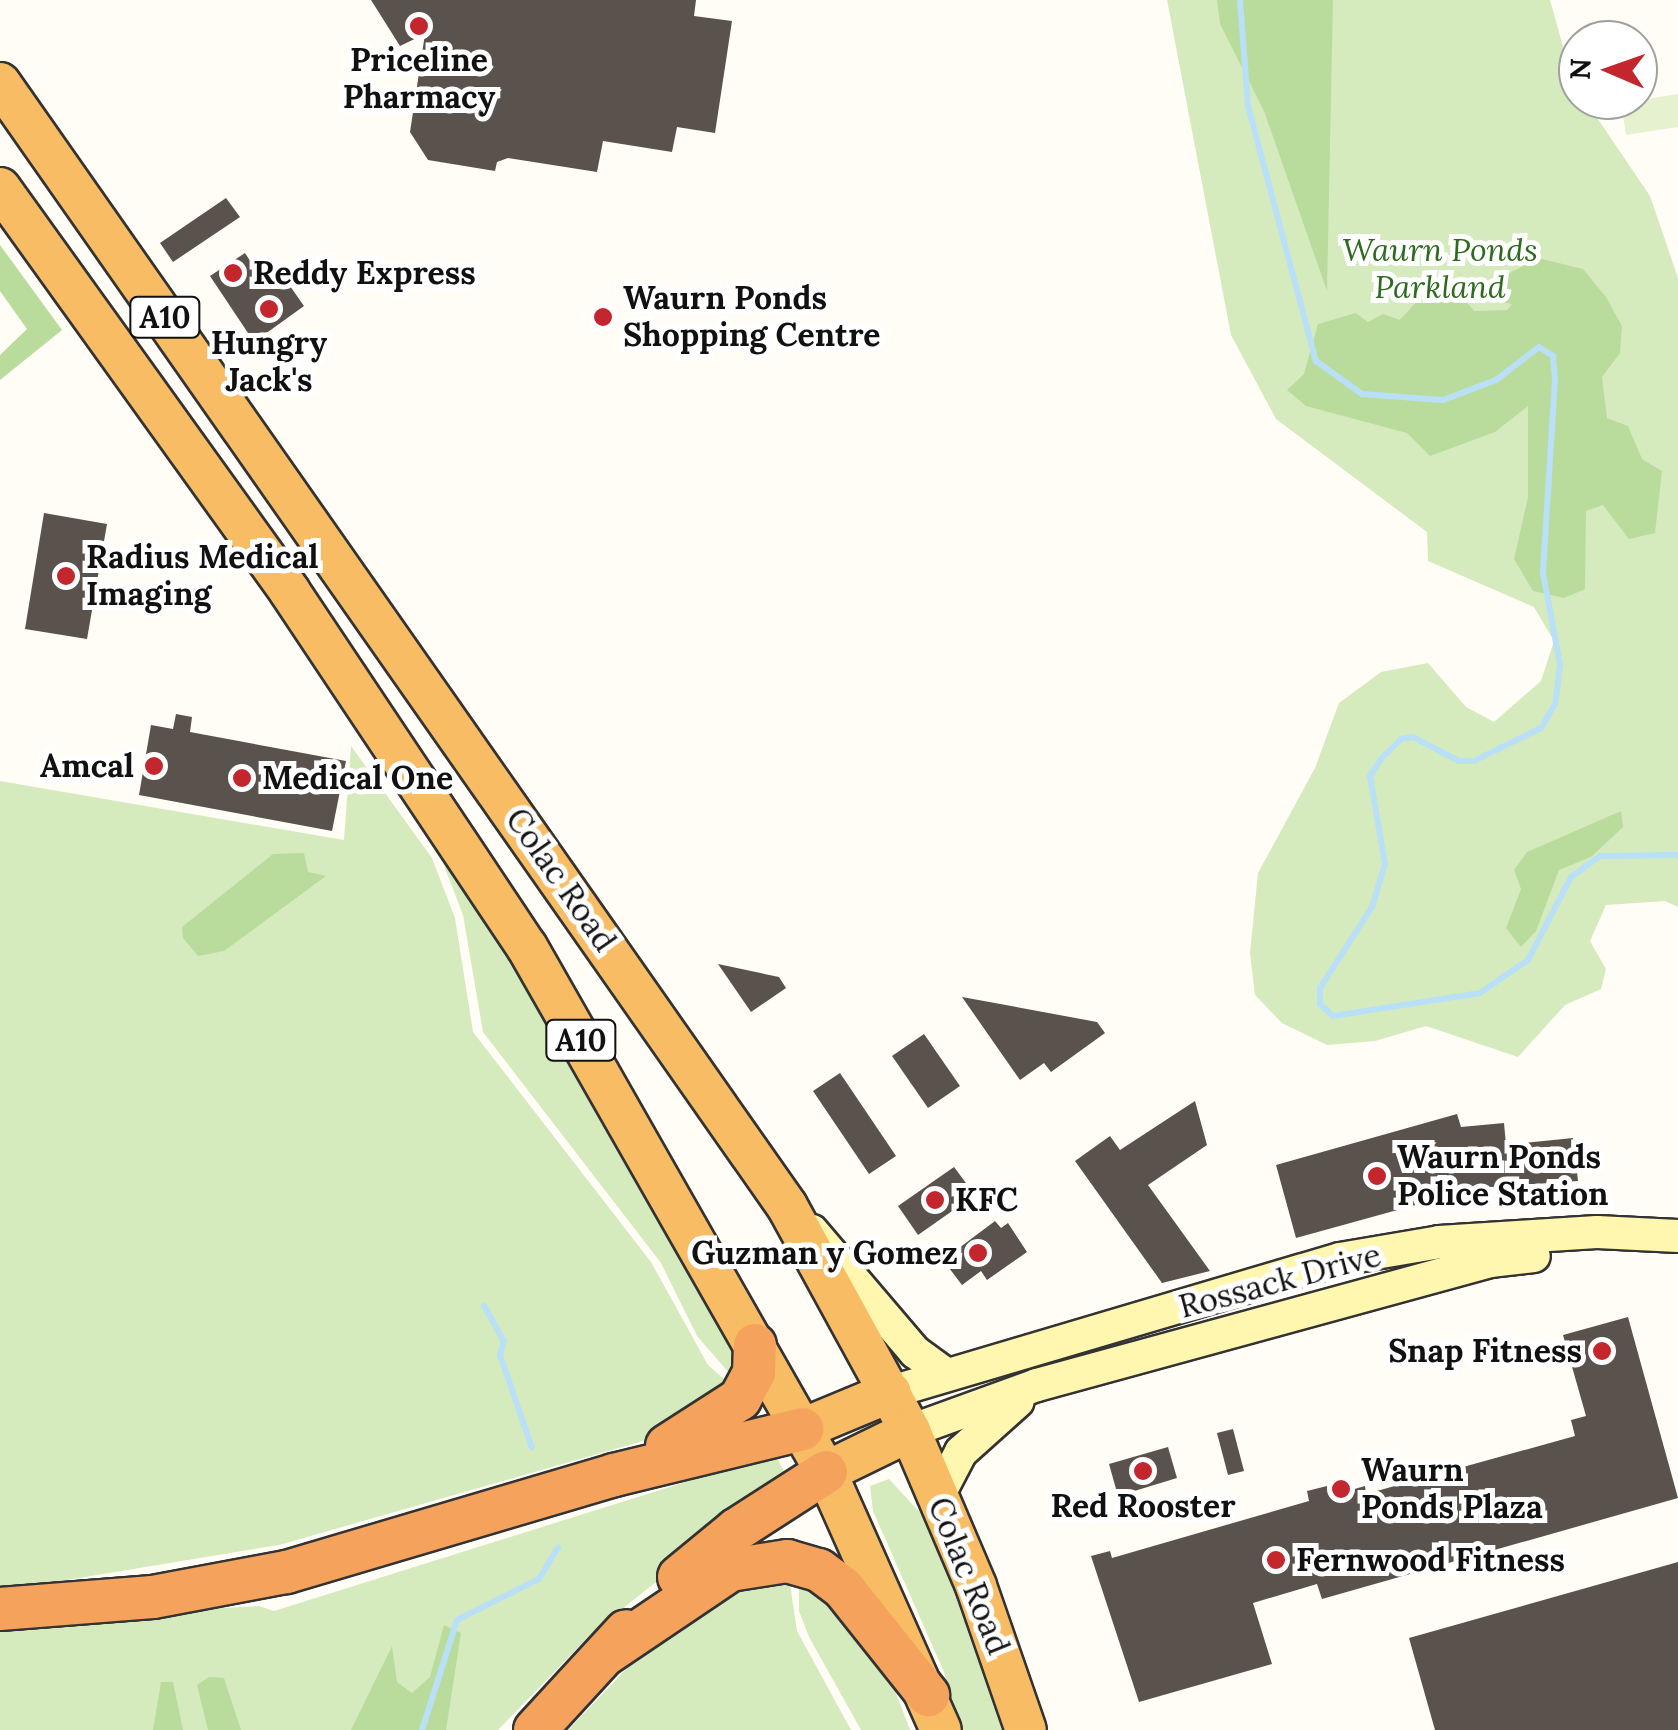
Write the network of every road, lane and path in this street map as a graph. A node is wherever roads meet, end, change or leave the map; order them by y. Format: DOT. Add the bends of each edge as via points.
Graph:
graph roads {
  1 [pos="0,83"];
  2 [pos="0,188"];
  3 [pos="298,504"];
  4 [pos="248,534"];
  5 [pos="788,1206"];
  6 [pos="1678,1236"];
  7 [pos="1642,1241"];
  8 [pos="1678,1251"];
  9 [pos="1265,1284"];
  10 [pos="1276,1319"];
  11 [pos="755,1345"];
  12 [pos="945,1374"];
  13 [pos="1036,1385"];
  14 [pos="891,1392"];
  15 [pos="802,1429"];
  16 [pos="910,1431"];
  17 [pos="826,1472"];
  18 [pos="614,1475"];
  19 [pos="938,1496"];
  20 [pos="0,1609"];
  21 [pos="607,1652"];
  22 [pos="934,1713"];
  23 [pos="535,1730"];
  24 [pos="1026,1730"];
  1 -- 3 [label="highway, Colac Road / A10"];
  2 -- 4 [label="highway, Colac Road / A10"];
  3 -- 4 [label="highway"];
  3 -- 5 [label="highway, Colac Road / A10"];
  4 -- 11 [label="highway, Colac Road / A10" via="528,946"];
  5 -- 12 [label="main road" via="915,1352"];
  5 -- 14 [label="highway, Colac Road / A10"];
  6 -- 7 [label="main road, Rossack Drive"];
  7 -- 8 [label="main road, Rossack Drive"];
  7 -- 9 [label="main road, Rossack Drive" via="1438,1242 1340,1259"];
  7 -- 10 [label="main road, Rossack Drive" via="1490,1261"];
  9 -- 10 [label="main road"];
  9 -- 12 [label="main road, Rossack Drive"];
  10 -- 13 [label="main road, Rossack Drive"];
  11 -- 15 [label="highway, Colac Road / A10"];
  11 -- 18 [label="highway" via="752,1380 736,1402"];
  12 -- 14 [label="main road, Rossack Drive"];
  13 -- 16 [label="main road, Rossack Drive"];
  13 -- 19 [label="main road" via="966,1445"];
  14 -- 15 [label="highway"];
  14 -- 16 [label="highway, Colac Road / A10"];
  15 -- 17 [label="highway, Colac Road / A10"];
  15 -- 18 [label="highway"];
  16 -- 17 [label="highway"];
  16 -- 19 [label="highway, Colac Road / A10"];
  17 -- 21 [label="highway" via="706,1553"];
  17 -- 22 [label="highway, Colac Road / A10"];
  18 -- 20 [label="highway" via="287,1572 153,1597"];
  19 -- 24 [label="highway, Colac Road / A10"];
  21 -- 22 [label="highway" via="730,1570 787,1561 819,1570 860,1604"];
  21 -- 23 [label="highway"];
}
